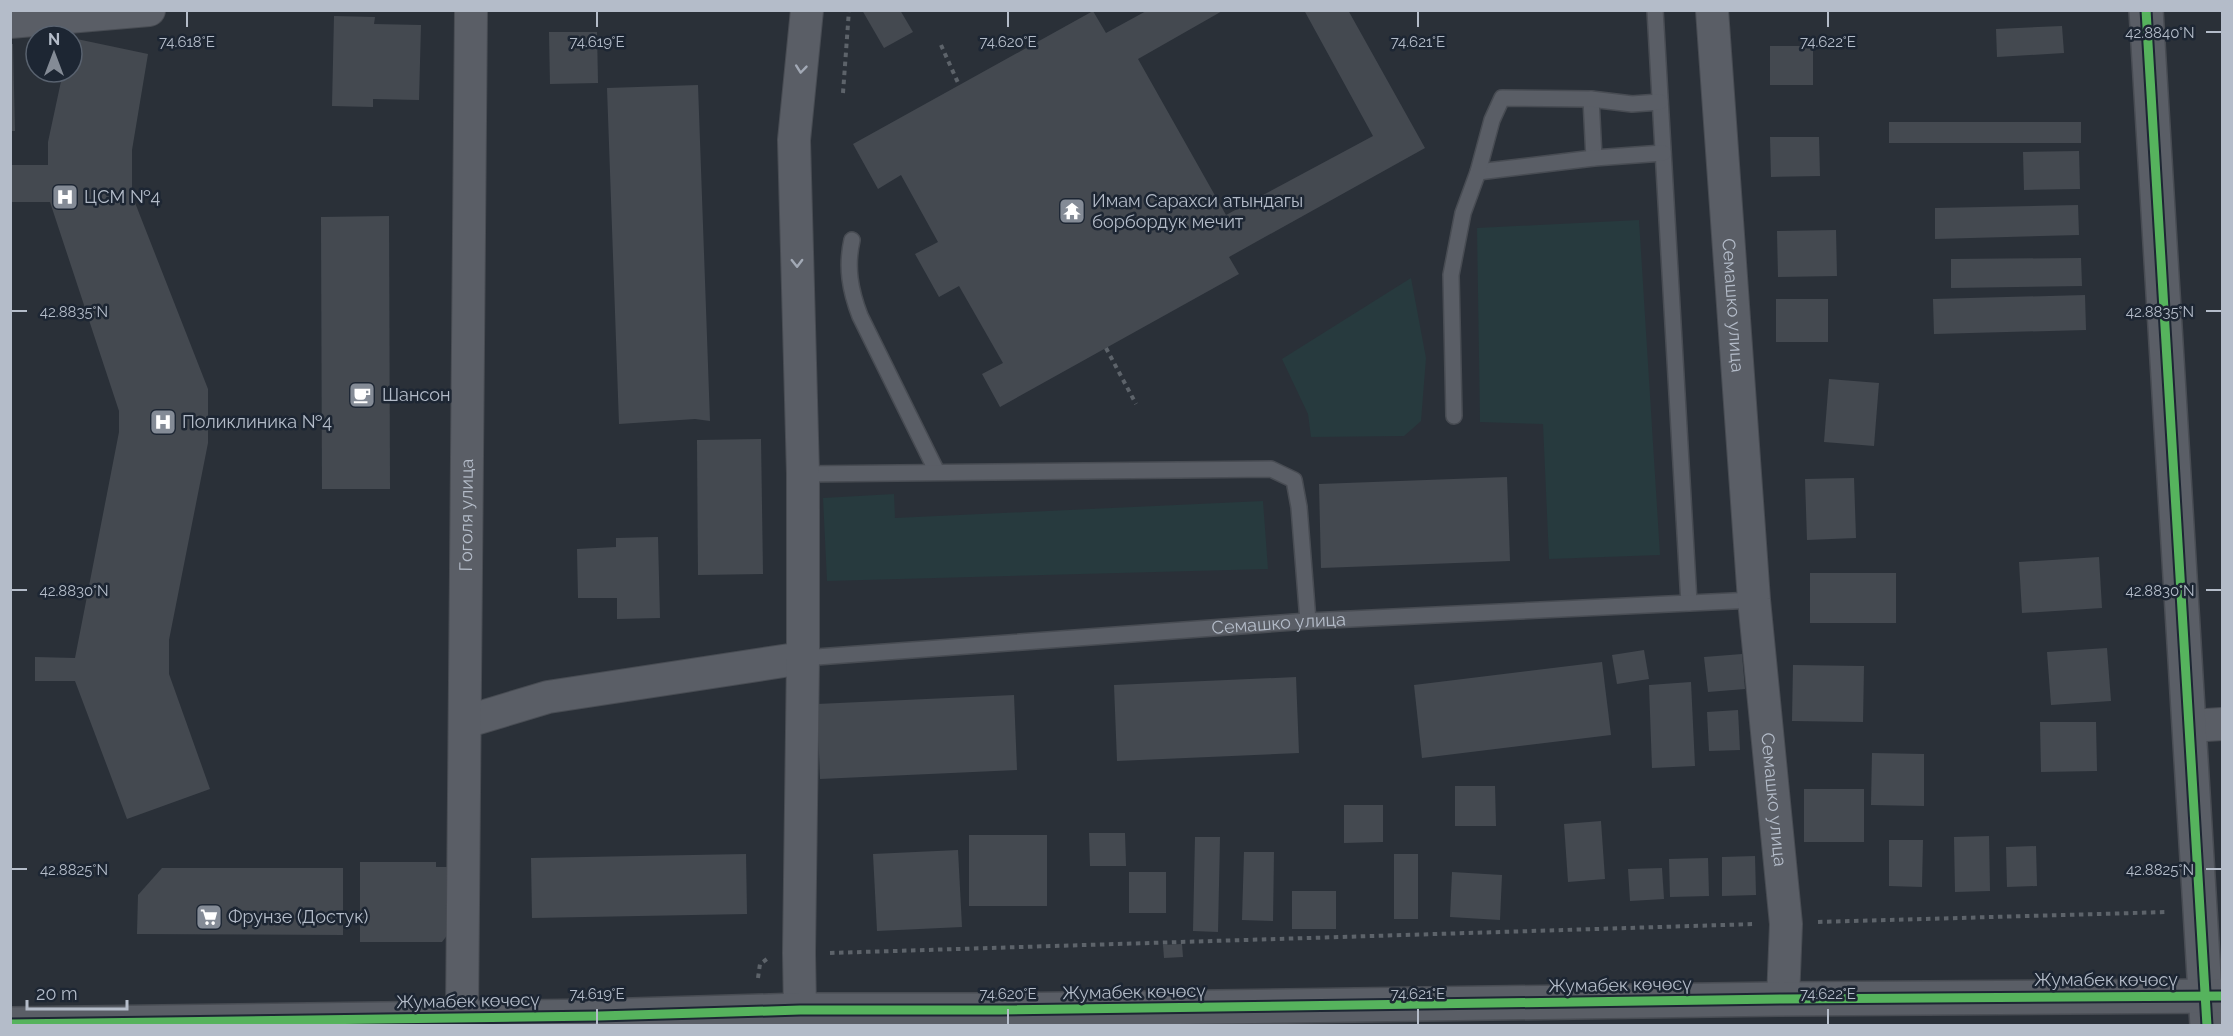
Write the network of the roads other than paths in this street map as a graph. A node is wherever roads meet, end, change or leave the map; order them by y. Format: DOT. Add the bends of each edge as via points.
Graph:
graph roads {
  1 [pos="150,10"];
  2 [pos="471,10"];
  3 [pos="807,10"];
  4 [pos="1655,10"];
  5 [pos="1712,10"];
  6 [pos="2146,10"];
  7 [pos="10,22"];
  8 [pos="1591,99"];
  9 [pos="1660,102"];
  10 [pos="1663,153"];
  11 [pos="1594,158"];
  12 [pos="1478,172"];
  13 [pos="852,240"];
  14 [pos="1454,416"];
  15 [pos="936,472"];
  16 [pos="803,474"];
  17 [pos="1754,600"];
  18 [pos="1689,603"];
  19 [pos="1308,621"];
  20 [pos="803,658"];
  21 [pos="465,722"];
  22 [pos="2223,724"];
  23 [pos="2190,726"];
  24 [pos="1783,999"];
  25 [pos="2212,1006"];
  26 [pos="817,1015"];
  27 [pos="462,1017"];
  28 [pos="599,1021"];
  29 [pos="413,1022"];
  30 [pos="10,1024"];
  1 -- 7 [label="street"];
  2 -- 21 [label="street, Гоголя улица"];
  3 -- 16 [label="street, one-way" via="794,140"];
  4 -- 9 [label="lane"];
  5 -- 17 [label="street, Семашко улица"];
  6 -- 23 [label="street"];
  8 -- 9 [label="lane" via="1632,104"];
  8 -- 11 [label="lane"];
  8 -- 12 [label="lane" via="1502,98"];
  9 -- 10 [label="lane"];
  10 -- 11 [label="lane"];
  10 -- 18 [label="lane"];
  11 -- 12 [label="lane"];
  12 -- 14 [label="lane" via="1463,213 1451,275"];
  13 -- 15 [label="lane" via="848,258 850,291"];
  15 -- 16 [label="lane"];
  15 -- 19 [label="lane" via="1271,469 1294,480"];
  16 -- 20 [label="street"];
  17 -- 18 [label="lane, Семашко улица"];
  17 -- 24 [label="street, Семашко улица" via="1786,924"];
  18 -- 19 [label="lane, Семашко улица"];
  19 -- 20 [label="lane, Семашко улица"];
  20 -- 21 [label="street" via="548,697"];
  20 -- 26 [label="street" via="799,930"];
  21 -- 27 [label="street, Гоголя улица"];
  22 -- 23 [label="street"];
  23 -- 25 [label="street"];
  24 -- 25 [label="street, Жумабек көчөсү"];
  24 -- 26 [label="street, Жумабек көчөсү"];
  26 -- 28 [label="street, Жумабек көчөсү"];
  27 -- 28 [label="street, Жумабек көчөсү"];
  27 -- 29 [label="street, Жумабек көчөсү"];
  29 -- 30 [label="street, Жумабек көчөсү"];
}
